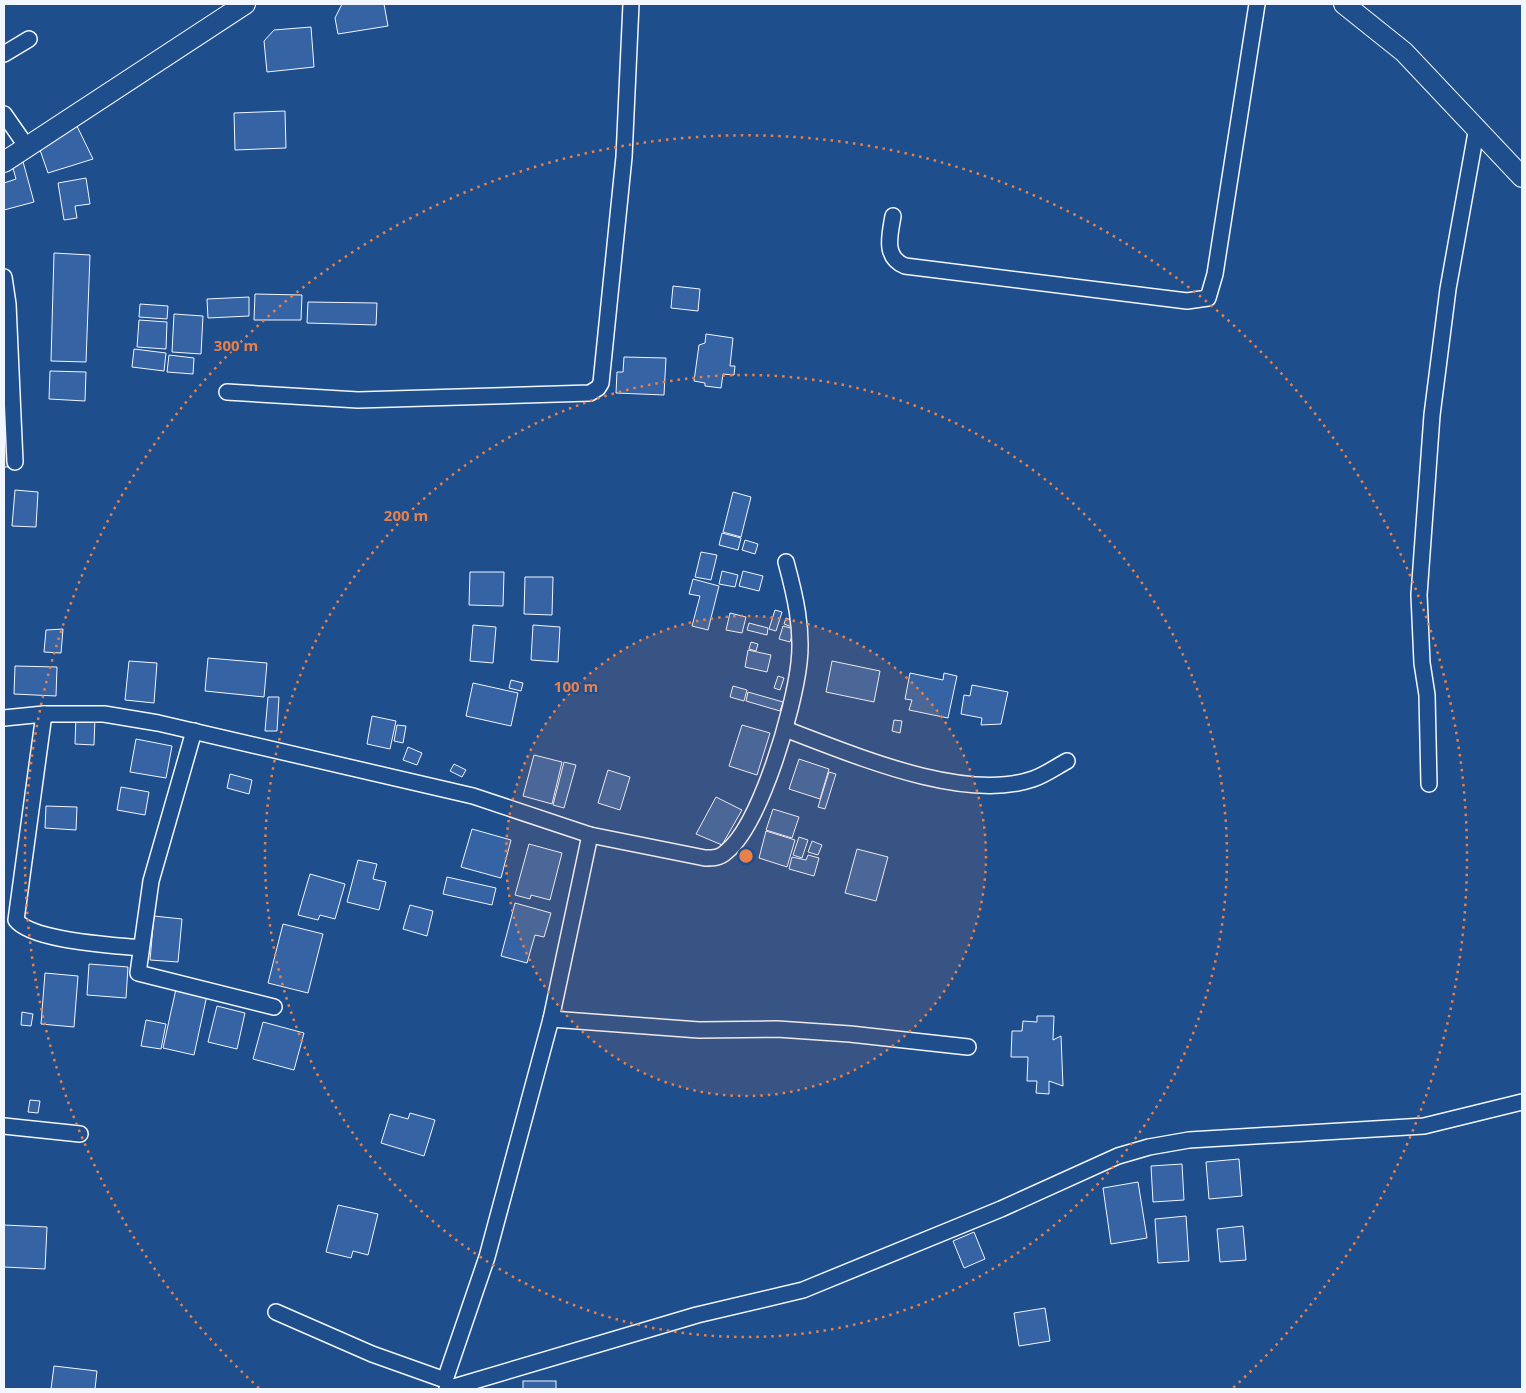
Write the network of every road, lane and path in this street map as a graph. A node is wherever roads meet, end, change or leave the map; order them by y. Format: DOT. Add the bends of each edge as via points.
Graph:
graph roads {
  1 [pos="245,4"];
  2 [pos="631,4"];
  3 [pos="1257,4"];
  4 [pos="1345,4"];
  5 [pos="29,39"];
  6 [pos="4,54"];
  7 [pos="4,114"];
  8 [pos="1477,127"];
  9 [pos="27,147"];
  10 [pos="4,162"];
  11 [pos="1522,177"];
  12 [pos="893,216"];
  13 [pos="4,277"];
  14 [pos="227,392"];
  15 [pos="14,462"];
  16 [pos="786,562"];
  17 [pos="44,714"];
  18 [pos="4,718"];
  19 [pos="785,729"];
  20 [pos="194,731"];
  21 [pos="1067,761"];
  22 [pos="1429,784"];
  23 [pos="590,835"];
  24 [pos="140,948"];
  25 [pos="274,1007"];
  26 [pos="551,1019"];
  27 [pos="968,1047"];
  28 [pos="1522,1102"];
  29 [pos="4,1126"];
  30 [pos="80,1134"];
  31 [pos="276,1312"];
  32 [pos="444,1386"];
  1 -- 9 [label="main road"];
  2 -- 14 [label="street" via="624,157 598,388 590,393 358,400"];
  3 -- 12 [label="street" via="1215,274 1208,298 1187,301 905,266 896,263 891,255"];
  4 -- 8 [label="main road" via="1392,41"];
  5 -- 6 [label="street"];
  7 -- 9 [label="street"];
  8 -- 11 [label="main road"];
  8 -- 22 [label="street" via="1448,289 1432,415 1419,595 1427,695"];
  9 -- 10 [label="main road"];
  13 -- 15 [label="street" via="8,304"];
  16 -- 19 [label="street" via="798,606 799,662"];
  17 -- 18 [label="street"];
  17 -- 20 [label="street" via="104,714"];
  17 -- 24 [label="street" via="16,920 28,930 46,936"];
  19 -- 21 [label="street" via="876,763 941,781 1019,783 1035,779"];
  19 -- 23 [label="street" via="759,804 725,853 705,858"];
  20 -- 23 [label="street" via="473,796"];
  20 -- 24 [label="street" via="151,881"];
  23 -- 26 [label="street"];
  24 -- 25 [label="street" via="137,969 142,976"];
  26 -- 27 [label="street" via="699,1030 777,1028"];
  26 -- 32 [label="street" via="487,1257"];
  28 -- 32 [label="street" via="1424,1126 1189,1140 1149,1147 1118,1156 1001,1209 803,1290 697,1315"];
  29 -- 30 [label="street"];
  31 -- 32 [label="street"];
}
